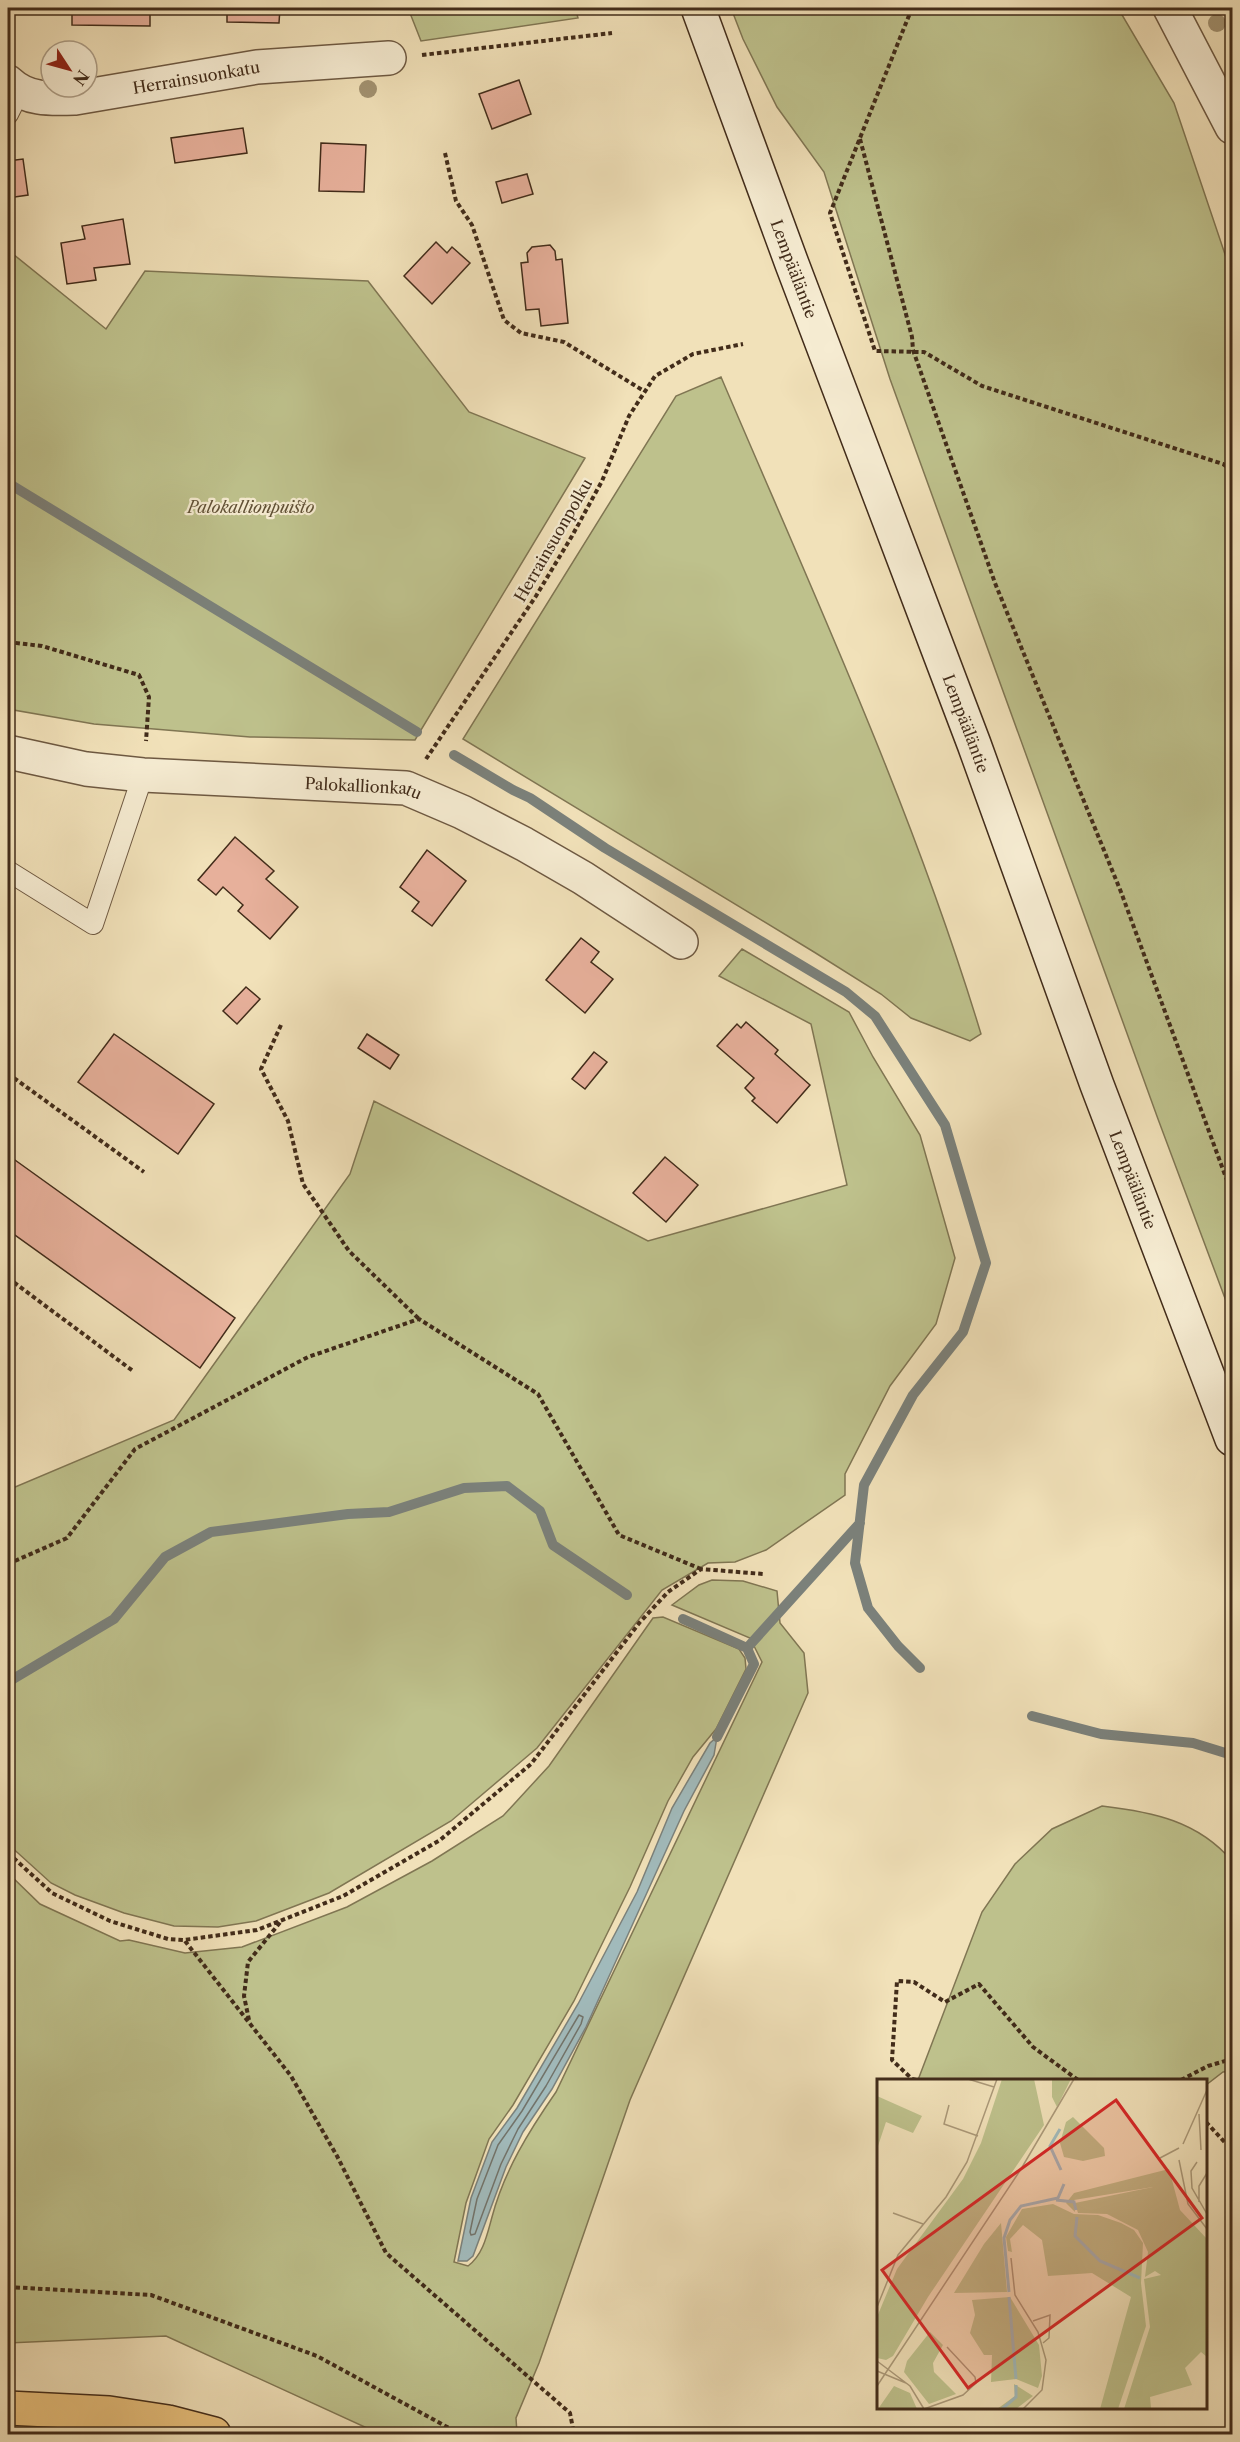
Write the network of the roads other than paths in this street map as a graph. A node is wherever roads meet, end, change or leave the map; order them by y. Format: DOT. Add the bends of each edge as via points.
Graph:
graph roads {
  1 [pos="698,8"];
  2 [pos="1170,8"];
  3 [pos="388,58"];
  4 [pos="11,96"];
  5 [pos="1233,127"];
  6 [pos="8,752"];
  7 [pos="143,775"];
  8 [pos="8,871"];
  9 [pos="681,942"];
  10 [pos="1233,1439"];
  11 [pos="8,2408"];
  12 [pos="214,2434"];
  1 -- 10 [label="main road, Lempääläntie" via="974,744 1097,1085"];
  2 -- 5 [label="main road"];
  3 -- 4 [label="main road, Herrainsuonkatu" via="257,67 75,98"];
  6 -- 7 [label="main road, Palokallionkatu" via="86,769"];
  7 -- 8 [label="lane" via="93,924"];
  7 -- 9 [label="main road, Palokallionkatu" via="406,788 524,844"];
  11 -- 12 [label="highway" via="109,2413"];
}
